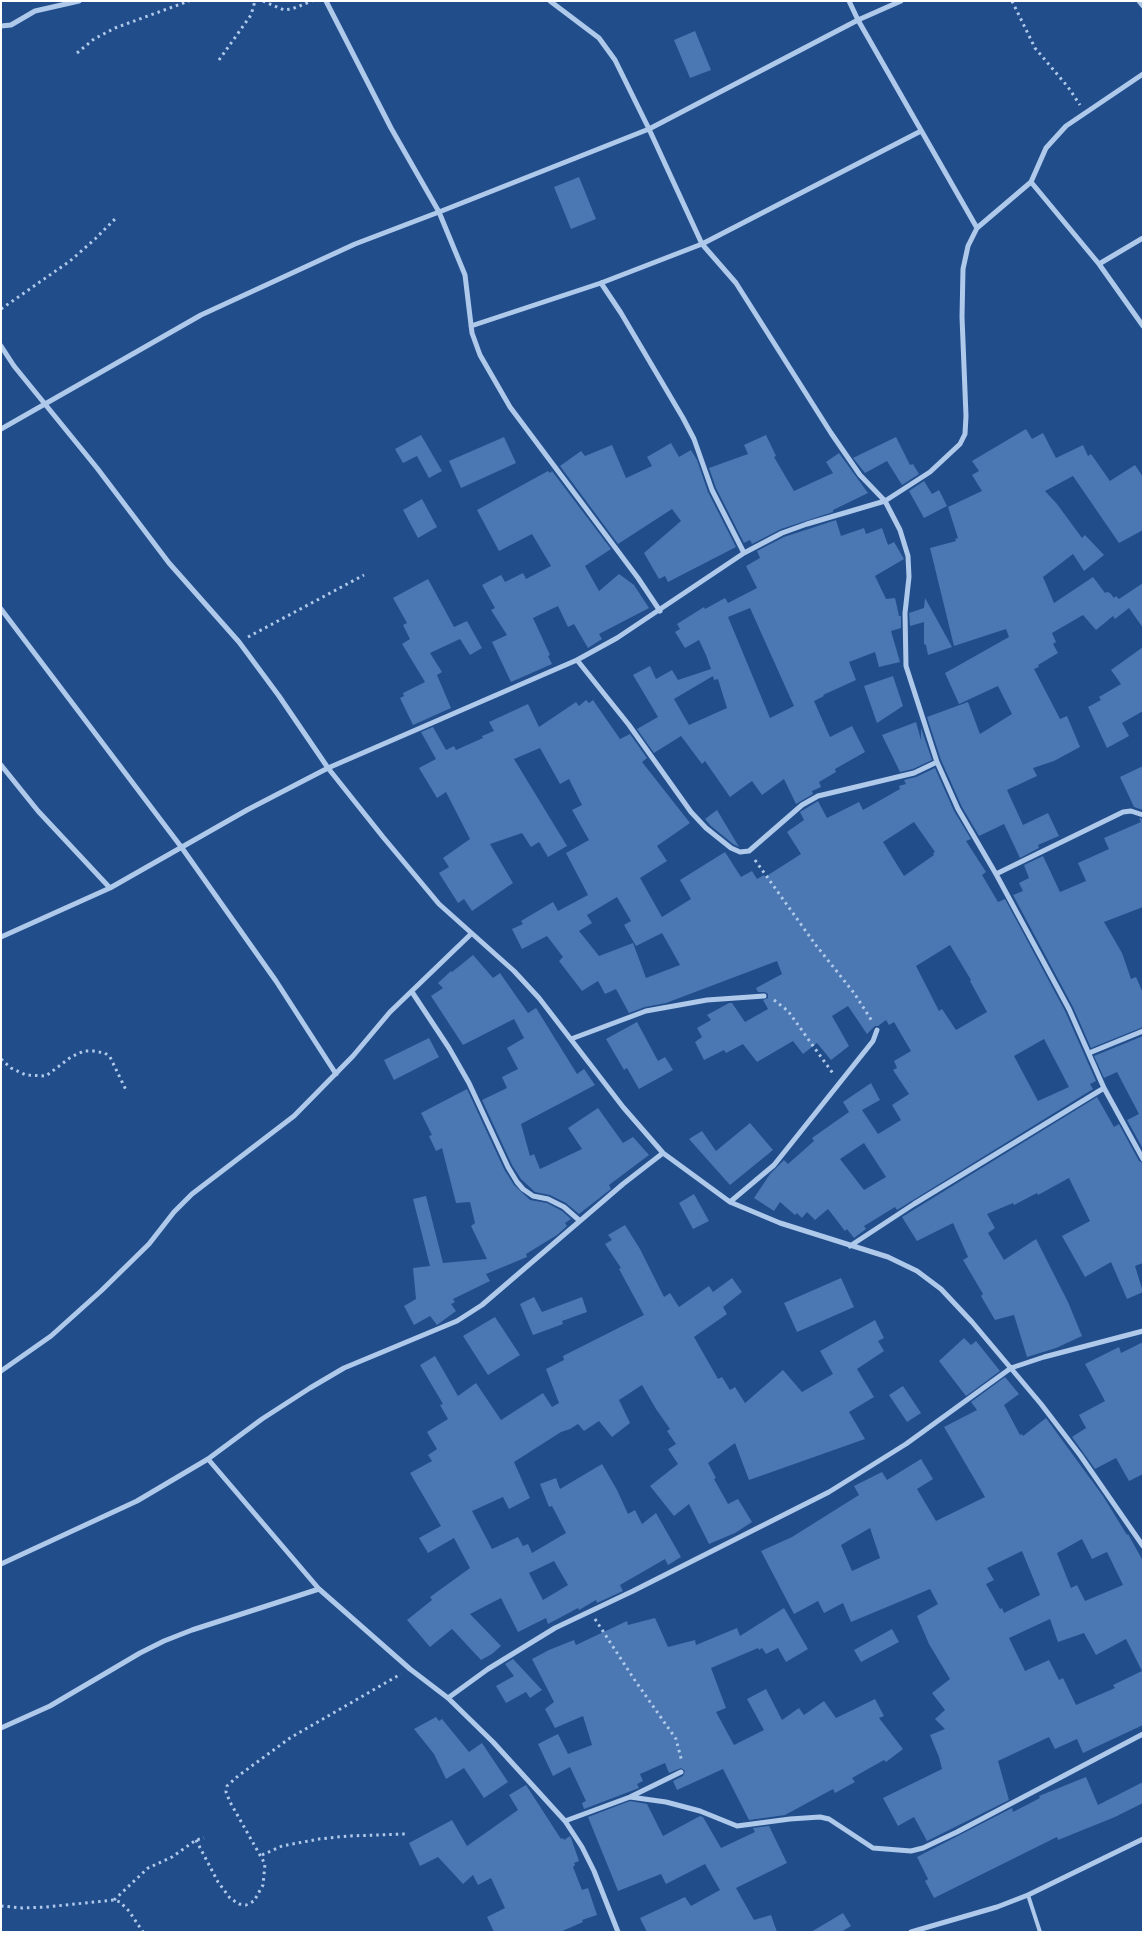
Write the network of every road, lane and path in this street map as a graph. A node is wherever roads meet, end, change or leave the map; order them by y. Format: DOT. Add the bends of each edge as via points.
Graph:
graph roads {
  1 [pos="79,1"];
  2 [pos="189,1"];
  3 [pos="255,1"];
  4 [pos="262,1"];
  5 [pos="312,1"];
  6 [pos="326,1"];
  7 [pos="550,1"];
  8 [pos="849,1"];
  9 [pos="900,1"];
  10 [pos="1012,1"];
  11 [pos="1139,1"];
  12 [pos="1143,6"];
  13 [pos="858,20"];
  14 [pos="1,26"];
  15 [pos="77,53"];
  16 [pos="220,60"];
  17 [pos="1143,74"];
  18 [pos="1084,112"];
  19 [pos="649,128"];
  20 [pos="922,131"];
  21 [pos="1031,182"];
  22 [pos="439,212"];
  23 [pos="117,217"];
  24 [pos="977,228"];
  25 [pos="1143,238"];
  26 [pos="702,244"];
  27 [pos="1099,264"];
  28 [pos="601,283"];
  29 [pos="1,308"];
  30 [pos="471,326"];
  31 [pos="1143,326"];
  32 [pos="1,346"];
  33 [pos="45,404"];
  34 [pos="1,429"];
  35 [pos="885,500"];
  36 [pos="744,553"];
  37 [pos="364,575"];
  38 [pos="1,609"];
  39 [pos="660,611"];
  40 [pos="239,642"];
  41 [pos="578,660"];
  42 [pos="937,762"];
  43 [pos="1,766"];
  44 [pos="328,768"];
  45 [pos="1143,815"];
  46 [pos="182,848"];
  47 [pos="749,851"];
  48 [pos="996,874"];
  49 [pos="110,888"];
  50 [pos="471,934"];
  51 [pos="1,937"];
  52 [pos="412,992"];
  53 [pos="764,996"];
  54 [pos="877,1030"];
  55 [pos="1143,1031"];
  56 [pos="571,1039"];
  57 [pos="1089,1053"];
  58 [pos="1,1059"];
  59 [pos="336,1074"];
  60 [pos="839,1082"];
  61 [pos="1104,1088"];
  62 [pos="126,1090"];
  63 [pos="663,1152"];
  64 [pos="1143,1159"];
  65 [pos="730,1202"];
  66 [pos="580,1221"];
  67 [pos="850,1246"];
  68 [pos="1143,1331"];
  69 [pos="1011,1368"];
  70 [pos="1,1371"];
  71 [pos="208,1459"];
  72 [pos="1143,1546"];
  73 [pos="1,1564"];
  74 [pos="318,1589"];
  75 [pos="590,1612"];
  76 [pos="410,1669"];
  77 [pos="448,1698"];
  78 [pos="1,1728"];
  79 [pos="1143,1734"];
  80 [pos="681,1772"];
  81 [pos="630,1797"];
  82 [pos="565,1821"];
  83 [pos="405,1834"];
  84 [pos="204,1838"];
  85 [pos="1143,1839"];
  86 [pos="196,1840"];
  87 [pos="262,1855"];
  88 [pos="1028,1895"];
  89 [pos="114,1900"];
  90 [pos="1,1906"];
  91 [pos="143,1932"];
  92 [pos="618,1932"];
  93 [pos="911,1932"];
  94 [pos="1040,1932"];
  1 -- 14 [label="street" via="34,11 11,25"];
  2 -- 15 [label="path" via="115,28"];
  3 -- 16 [label="path" via="251,15"];
  4 -- 5 [label="path" via="284,10"];
  6 -- 22 [label="street" via="391,128"];
  7 -- 19 [label="street" via="599,38 615,60"];
  8 -- 13 [label="street"];
  9 -- 13 [label="street"];
  10 -- 18 [label="path" via="1035,48"];
  11 -- 12 [label="street"];
  13 -- 19 [label="street"];
  13 -- 20 [label="street"];
  17 -- 18 [label="street"];
  18 -- 21 [label="street" via="1046,148"];
  19 -- 22 [label="street"];
  19 -- 26 [label="street"];
  20 -- 24 [label="street"];
  20 -- 26 [label="street"];
  21 -- 24 [label="street"];
  21 -- 27 [label="street"];
  22 -- 30 [label="street" via="465,275"];
  22 -- 33 [label="street" via="355,244 201,315"];
  23 -- 29 [label="path" via="70,261"];
  24 -- 35 [label="street" via="962,268 965,434 960,444 930,472"];
  25 -- 27 [label="street"];
  26 -- 28 [label="street"];
  26 -- 35 [label="street" via="736,283 860,475"];
  27 -- 31 [label="street"];
  28 -- 30 [label="street"];
  28 -- 36 [label="street" via="683,418 712,490"];
  30 -- 39 [label="street" via="480,355 510,407"];
  32 -- 33 [label="street"];
  33 -- 34 [label="street"];
  33 -- 40 [label="street" via="169,563"];
  35 -- 36 [label="street" via="782,533"];
  35 -- 42 [label="street" via="908,556 906,666"];
  36 -- 39 [label="street"];
  37 -- 40 [label="path"];
  38 -- 46 [label="street"];
  39 -- 41 [label="street"];
  40 -- 44 [label="street"];
  41 -- 44 [label="street"];
  41 -- 47 [label="street" via="691,812 731,848"];
  42 -- 47 [label="street" via="914,773 818,796 802,804"];
  42 -- 48 [label="street" via="958,809"];
  43 -- 49 [label="street"];
  44 -- 46 [label="street"];
  44 -- 50 [label="street" via="439,904"];
  45 -- 48 [label="street" via="1123,812"];
  46 -- 49 [label="street"];
  46 -- 59 [label="street"];
  47 -- 54 [label="path"];
  48 -- 57 [label="street" via="1069,1009"];
  49 -- 51 [label="street"];
  50 -- 52 [label="street"];
  50 -- 56 [label="street" via="514,971"];
  52 -- 59 [label="street" via="390,1012"];
  52 -- 66 [label="street" via="469,1082 517,1182 533,1196 564,1207"];
  53 -- 56 [label="street" via="707,1000 646,1011"];
  53 -- 60 [label="path" via="788,1011"];
  54 -- 60 [label="street" via="873,1041"];
  55 -- 57 [label="street"];
  56 -- 63 [label="street"];
  57 -- 61 [label="street"];
  58 -- 62 [label="path" via="26,1075 46,1076 71,1057 84,1052 105,1053"];
  59 -- 70 [label="street" via="294,1116 192,1194 149,1244 51,1336"];
  60 -- 65 [label="street" via="774,1165"];
  61 -- 64 [label="street"];
  61 -- 67 [label="street"];
  63 -- 65 [label="street"];
  63 -- 66 [label="street"];
  65 -- 67 [label="street"];
  66 -- 71 [label="street" via="482,1304 457,1321 344,1368 262,1419"];
  67 -- 69 [label="street" via="888,1257 917,1271 941,1289"];
  68 -- 69 [label="street"];
  69 -- 72 [label="street" via="1080,1455"];
  69 -- 75 [label="street" via="906,1444 828,1492"];
  71 -- 73 [label="street" via="137,1501"];
  71 -- 74 [label="street"];
  74 -- 76 [label="street"];
  74 -- 78 [label="street" via="164,1641 50,1706"];
  75 -- 77 [label="street" via="528,1643"];
  75 -- 80 [label="path" via="676,1739 683,1764"];
  76 -- 77 [label="street"];
  76 -- 87 [label="path" via="290,1738 230,1781 226,1792 230,1802"];
  77 -- 82 [label="street"];
  79 -- 81 [label="street" via="957,1832 911,1851 872,1848 820,1817 737,1826 700,1811"];
  80 -- 81 [label="street"];
  81 -- 82 [label="street"];
  82 -- 92 [label="street" via="594,1871"];
  83 -- 87 [label="path" via="319,1839 282,1846"];
  84 -- 86 [label="path"];
  85 -- 88 [label="street"];
  86 -- 87 [label="path" via="218,1882 239,1904 254,1901 264,1885"];
  86 -- 89 [label="path" via="172,1857 148,1868"];
  88 -- 93 [label="street"];
  88 -- 94 [label="lane"];
  89 -- 90 [label="path" via="46,1907"];
  89 -- 91 [label="path" via="129,1911"];
}
